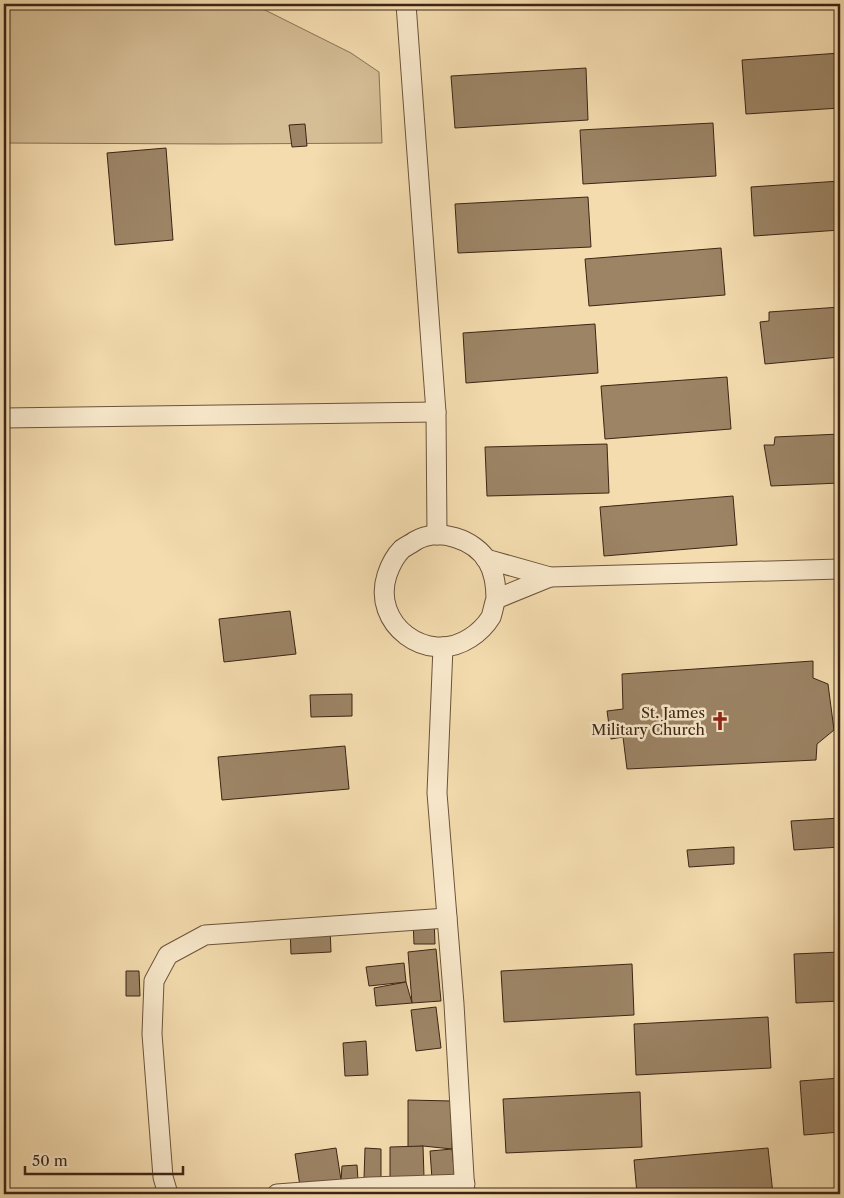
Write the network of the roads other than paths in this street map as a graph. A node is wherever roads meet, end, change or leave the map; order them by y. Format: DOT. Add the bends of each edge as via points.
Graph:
graph roads {
  1 [pos="406,4"];
  2 [pos="436,412"];
  3 [pos="4,418"];
  4 [pos="438,535"];
  5 [pos="486,559"];
  6 [pos="840,570"];
  7 [pos="550,577"];
  8 [pos="496,598"];
  9 [pos="443,648"];
  10 [pos="447,918"];
  11 [pos="465,1189"];
  12 [pos="168,1194"];
  13 [pos="277,1194"];
  1 -- 2 [label="street"];
  2 -- 3 [label="street"];
  2 -- 4 [label="street"];
  4 -- 5 [label="street" via="457,537 474,546"];
  4 -- 9 [label="street" via="418,539 402,550 390,565 384,584 384,603 392,621 406,636 423,645"];
  5 -- 7 [label="street"];
  5 -- 8 [label="street" via="495,579"];
  6 -- 7 [label="street"];
  7 -- 8 [label="street"];
  8 -- 9 [label="street" via="490,617 478,632 462,643"];
  9 -- 10 [label="street" via="437,793"];
  10 -- 11 [label="street"];
  10 -- 12 [label="street" via="205,935 168,955 154,981 152,1034 163,1177"];
  11 -- 13 [label="street" via="370,1187"];
}
